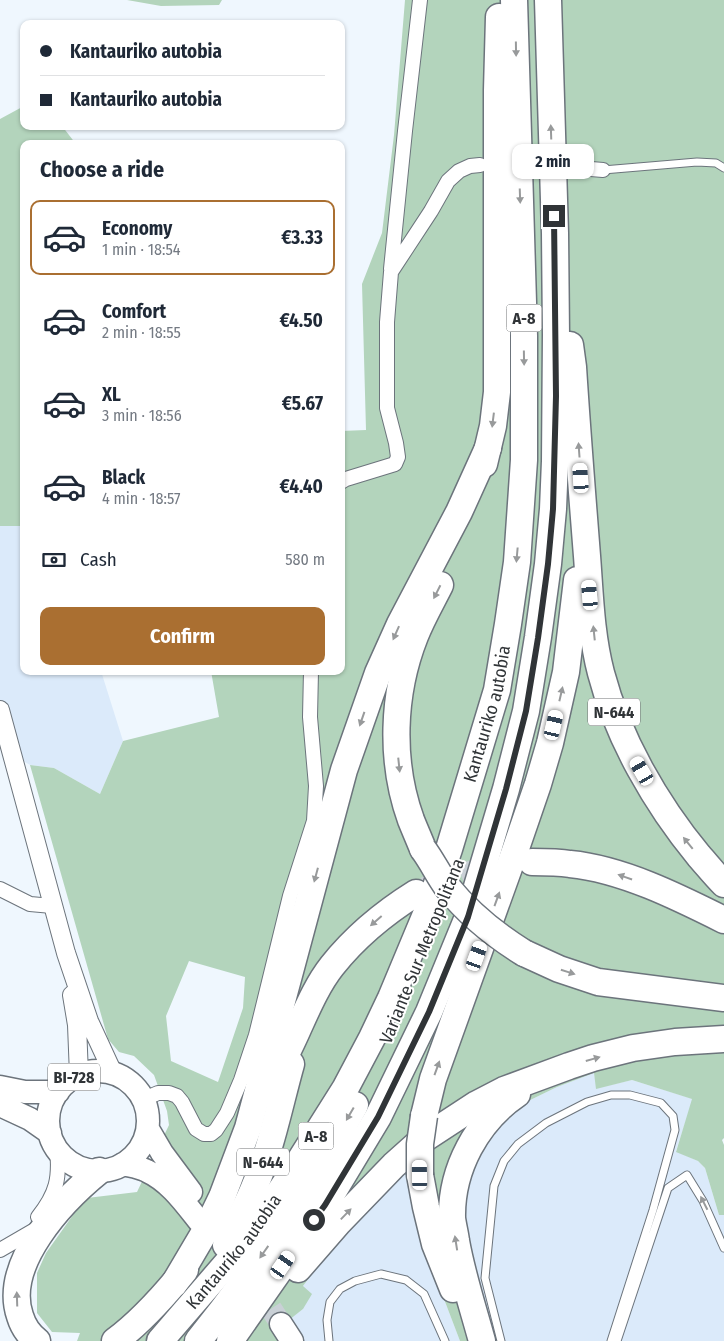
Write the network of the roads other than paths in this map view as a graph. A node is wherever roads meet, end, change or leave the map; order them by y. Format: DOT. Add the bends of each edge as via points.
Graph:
graph roads {
  1 [pos="420,0"];
  2 [pos="499,0"];
  3 [pos="514,0"];
  4 [pos="548,0"];
  5 [pos="480,165"];
  6 [pos="578,168"];
  7 [pos="724,168"];
  8 [pos="603,170"];
  9 [pos="554,233"];
  10 [pos="391,272"];
  11 [pos="488,448"];
  12 [pos="345,480"];
  13 [pos="584,516"];
  14 [pos="311,675"];
  15 [pos="497,690"];
  16 [pos="0,710"];
  17 [pos="532,862"];
  18 [pos="724,884"];
  19 [pos="0,889"];
  20 [pos="416,893"];
  21 [pos="52,906"];
  22 [pos="724,920"];
  23 [pos="66,953"];
  24 [pos="724,998"];
  25 [pos="304,1015"];
  26 [pos="724,1039"];
  27 [pos="113,1073"];
  28 [pos="78,1074"];
  29 [pos="547,1074"];
  30 [pos="0,1087"];
  31 [pos="58,1092"];
  32 [pos="144,1099"];
  33 [pos="0,1104"];
  34 [pos="148,1129"];
  35 [pos="54,1141"];
  36 [pos="111,1168"];
  37 [pos="50,1220"];
  38 [pos="23,1238"];
  39 [pos="724,1248"];
  40 [pos="0,1250"];
  41 [pos="174,1284"];
  42 [pos="197,1299"];
  43 [pos="37,1341"];
  44 [pos="115,1341"];
  45 [pos="160,1341"];
  46 [pos="198,1341"];
  47 [pos="231,1341"];
  48 [pos="329,1341"];
  49 [pos="444,1341"];
  50 [pos="473,1341"];
  51 [pos="482,1341"];
  52 [pos="501,1341"];
  53 [pos="612,1341"];
  54 [pos="617,1341"];
  1 -- 10 [label="street"];
  2 -- 11 [label="highway, one-way" via="496,392"];
  3 -- 15 [label="highway, Kantauriko autobia / A-8, one-way" via="524,327 524,460 517,562"];
  9 -- 4 [label="highway, Kantauriko autobia / A-8, one-way"];
  5 -- 10 [label="street" via="459,171 448,180"];
  6 -- 8 [label="street"];
  7 -- 8 [label="lane" via="716,163 697,162"];
  13 -- 9 [label="highway, one-way" via="573,367"];
  9 -- 47 [label="highway, Kantauriko autobia / A-8" via="555,461 548,564 526,711 492,840 468,917 429,1012 378,1117 325,1205"];
  10 -- 12 [label="street" via="387,322 387,408 398,456 395,464"];
  11 -- 24 [label="highway, one-way, bridge" via="476,502 456,553 415,636 403,671 396,744 400,781 411,819 424,849 448,887 474,916 524,953 598,982"];
  11 -- 41 [label="highway, one-way" via="378,673 344,770 248,1128 222,1197"];
  18 -- 13 [label="highway, N-644, one-way" via="686,840 658,800 633,756 610,703 595,644"];
  50 -- 13 [label="highway, one-way, bridge" via="436,1244 426,1207 420,1175 420,1144 433,1079 550,743 566,672"];
  14 -- 32 [label="street" via="310,716 316,786 314,821 290,896 256,1036 241,1080 228,1113 211,1134 196,1129 177,1096 158,1093"];
  15 -- 42 [label="highway, Kantauriko autobia / A-8" via="449,850 391,998 345,1088 287,1182 248,1239"];
  15 -- 46 [label="highway, Variante Sur Metropolitana, one-way" via="482,780 464,849 403,1008 355,1105 304,1194"];
  16 -- 21 [label="street"];
  22 -- 17 [label="highway, one-way" via="670,894 614,874 571,864"];
  19 -- 21 [label="street" via="30,904"];
  20 -- 25 [label="highway, N-644, one-way" via="355,940 331,967"];
  21 -- 23 [label="street"];
  23 -- 27 [label="street" via="89,1021"];
  23 -- 28 [label="street" via="77,1025"];
  25 -- 41 [label="highway" via="279,1070 230,1203"];
  25 -- 42 [label="highway, N-644" via="257,1182"];
  29 -- 26 [label="highway, one-way" via="634,1048"];
  27 -- 28 [label="main road, BI-728"];
  27 -- 32 [label="main road, BI-728" via="131,1083"];
  28 -- 31 [label="main road, BI-728"];
  47 -- 29 [label="highway, one-way" via="394,1164 422,1140 477,1104"];
  51 -- 29 [label="highway, one-way" via="459,1259 452,1218 454,1193 470,1145 484,1125 510,1099"];
  30 -- 31 [label="main road, BI-728" via="25,1092"];
  31 -- 35 [label="main road, BI-728" via="48,1119"];
  32 -- 34 [label="main road"];
  33 -- 35 [label="main road" via="25,1116"];
  34 -- 36 [label="main road" via="135,1155"];
  34 -- 36 [label="main road" via="201,1214 146,1170"];
  35 -- 36 [label="main road" via="68,1160 82,1168"];
  35 -- 38 [label="street" via="59,1168 55,1190"];
  36 -- 37 [label="highway" via="78,1188"];
  37 -- 38 [label="street"];
  43 -- 37 [label="highway, one-way" via="23,1325 17,1309 16,1291 25,1258"];
  38 -- 40 [label="street"];
  39 -- 54 [label="lane, one-way" via="688,1175 668,1188"];
  41 -- 44 [label="highway" via="153,1308"];
  42 -- 45 [label="highway, Kantauriko autobia / A-8"];
  48 -- 49 [label="lane" via="327,1320 330,1302 340,1289 381,1274 406,1280 424,1294"];
  52 -- 53 [label="lane" via="485,1278 494,1186 504,1161 518,1144 546,1123 587,1102 630,1094 661,1103 673,1116 675,1130"];
}
